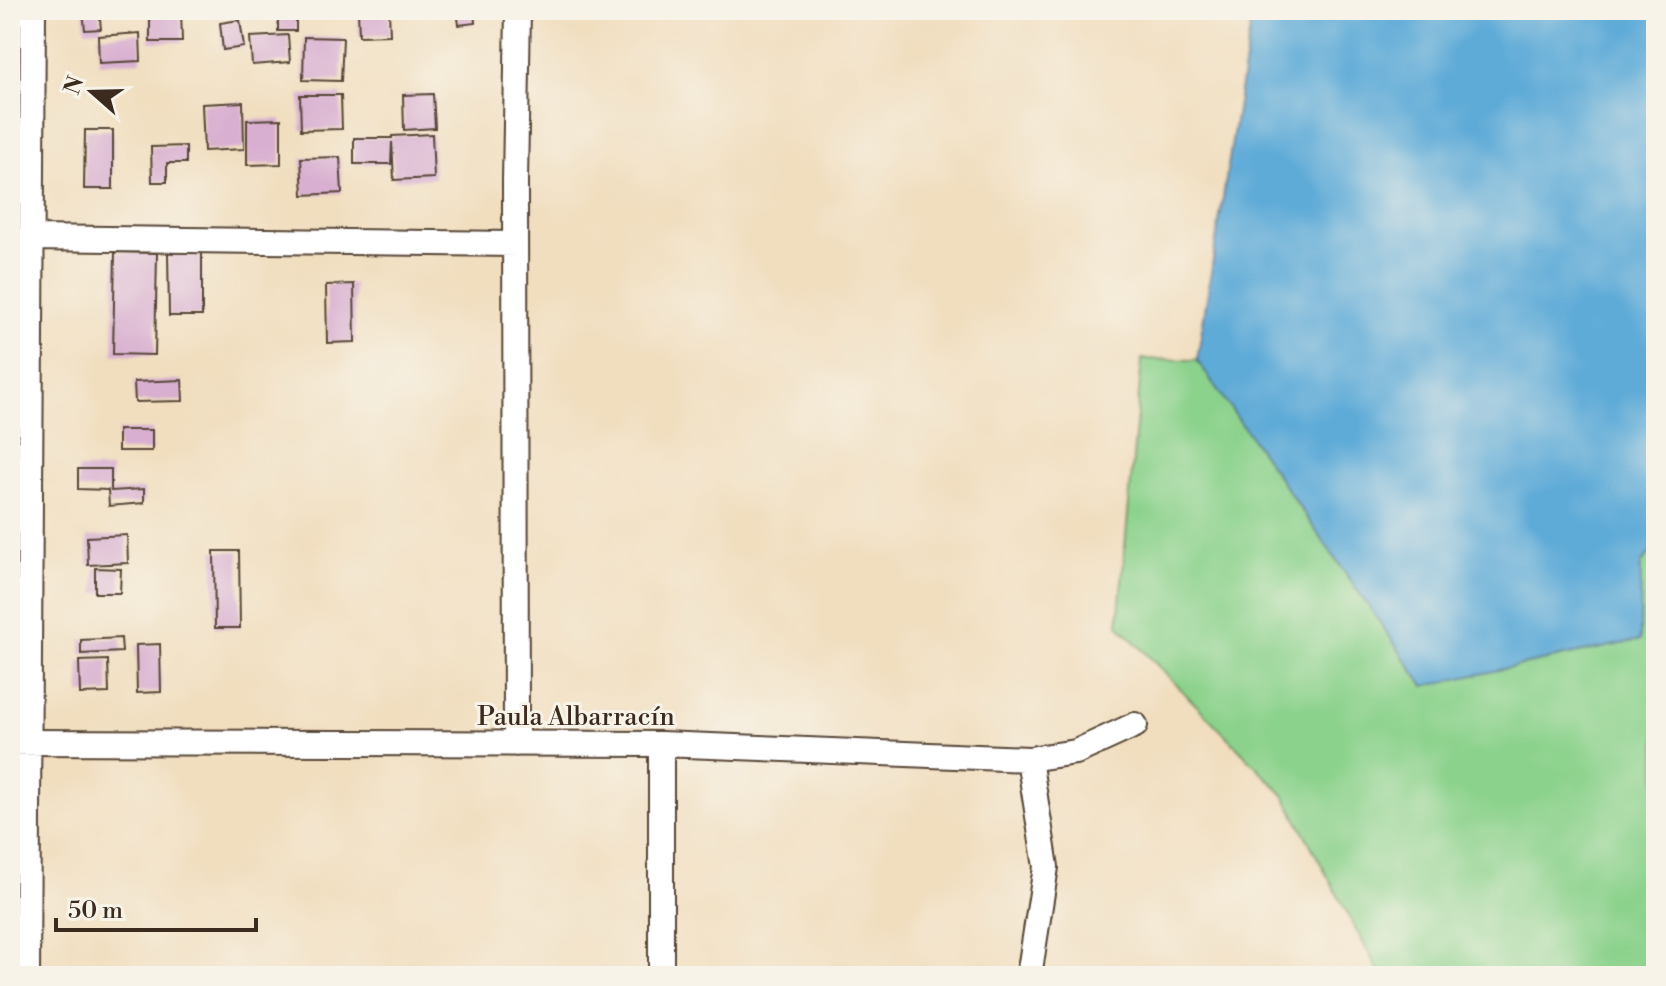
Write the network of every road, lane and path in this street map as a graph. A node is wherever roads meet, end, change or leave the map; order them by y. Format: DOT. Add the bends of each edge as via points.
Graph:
graph roads {
  1 [pos="33,10"];
  2 [pos="518,10"];
  3 [pos="31,238"];
  4 [pos="515,244"];
  5 [pos="1135,725"];
  6 [pos="19,742"];
  7 [pos="516,744"];
  8 [pos="661,744"];
  9 [pos="1029,759"];
  10 [pos="27,976"];
  11 [pos="661,976"];
  12 [pos="1029,976"];
  1 -- 3 [label="street"];
  2 -- 4 [label="street"];
  3 -- 4 [label="street"];
  3 -- 6 [label="street"];
  4 -- 7 [label="street"];
  5 -- 9 [label="street, Paula Albarracín" via="1076,752"];
  6 -- 7 [label="street, Paula Albarracín"];
  6 -- 10 [label="street"];
  7 -- 8 [label="street, Paula Albarracín"];
  8 -- 9 [label="street, Paula Albarracín"];
  8 -- 11 [label="street"];
  9 -- 12 [label="street" via="1046,867"];
}
